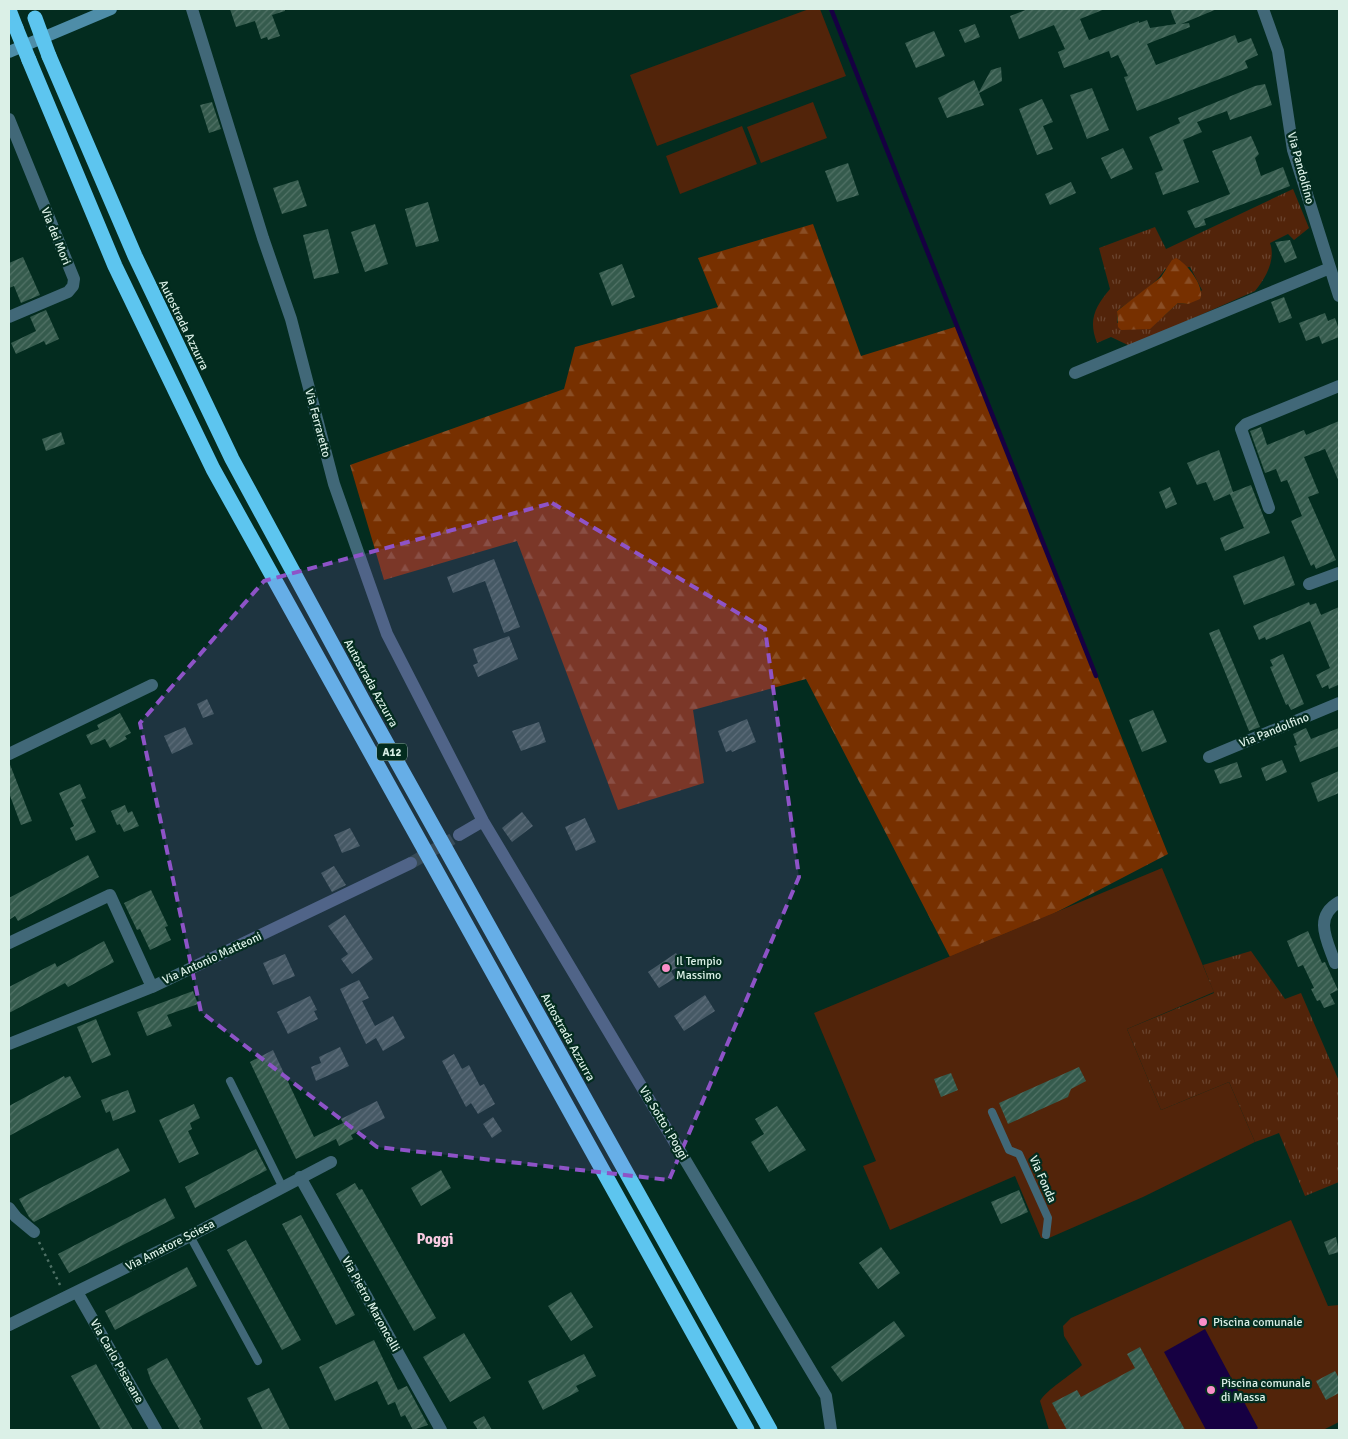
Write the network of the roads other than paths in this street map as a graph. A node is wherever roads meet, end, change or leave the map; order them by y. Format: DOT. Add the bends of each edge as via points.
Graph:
graph roads {
  1 [pos="111,9"];
  2 [pos="192,9"];
  3 [pos="1263,9"];
  4 [pos="9,10"];
  5 [pos="33,14"];
  6 [pos="9,52"];
  7 [pos="9,119"];
  8 [pos="1330,268"];
  9 [pos="1339,296"];
  10 [pos="9,318"];
  11 [pos="1075,372"];
  12 [pos="1339,386"];
  13 [pos="1269,508"];
  14 [pos="1339,573"];
  15 [pos="1309,584"];
  16 [pos="152,685"];
  17 [pos="1339,703"];
  18 [pos="9,754"];
  19 [pos="1209,757"];
  20 [pos="483,821"];
  21 [pos="459,835"];
  22 [pos="411,864"];
  23 [pos="1339,902"];
  24 [pos="9,942"];
  25 [pos="1335,963"];
  26 [pos="152,987"];
  27 [pos="9,1044"];
  28 [pos="230,1080"];
  29 [pos="992,1112"];
  30 [pos="331,1162"];
  31 [pos="300,1177"];
  32 [pos="282,1186"];
  33 [pos="9,1208"];
  34 [pos="34,1232"];
  35 [pos="1046,1235"];
  36 [pos="190,1236"];
  37 [pos="72,1295"];
  38 [pos="9,1325"];
  39 [pos="258,1361"];
  40 [pos="156,1430"];
  41 [pos="441,1430"];
  42 [pos="747,1430"];
  43 [pos="770,1430"];
  44 [pos="831,1430"];
  1 -- 6 [label="main road"];
  2 -- 20 [label="street, Via Ferraretto" via="291,319 334,484 387,634"];
  3 -- 8 [label="street, Via Pandolfino" via="1278,51 1293,150"];
  4 -- 42 [label="highway, A12, bridge" via="115,266 213,468"];
  5 -- 43 [label="highway, Autostrada Azzurra / A12, bridge" via="135,256 232,459 367,708"];
  7 -- 10 [label="street, Via dei Mori" via="74,279 68,292"];
  8 -- 9 [label="street, Via Pandolfino"];
  8 -- 11 [label="street"];
  12 -- 13 [label="street" via="1246,424 1241,429"];
  14 -- 15 [label="street"];
  16 -- 18 [label="street"];
  17 -- 19 [label="street, Via Pandolfino"];
  20 -- 21 [label="street"];
  20 -- 44 [label="street, Via Sotto i Poggi" via="826,1396"];
  22 -- 26 [label="street, Via Antonio Matteoni"];
  23 -- 25 [label="street" via="1325,915 1322,928"];
  24 -- 26 [label="street" via="110,895"];
  26 -- 27 [label="street, Via Antonio Matteoni"];
  28 -- 32 [label="lane"];
  29 -- 35 [label="lane, Via Fonda" via="1009,1150 1019,1154 1048,1218"];
  30 -- 31 [label="street, Via Amatore Sciesa"];
  31 -- 32 [label="street, Via Amatore Sciesa"];
  31 -- 41 [label="street, Via Pietro Maroncelli"];
  32 -- 36 [label="street, Via Amatore Sciesa"];
  33 -- 34 [label="street"];
  36 -- 37 [label="street, Via Amatore Sciesa"];
  36 -- 39 [label="lane"];
  37 -- 38 [label="street, Via Amatore Sciesa"];
  37 -- 40 [label="street, Via Carlo Pisacane"];
}
